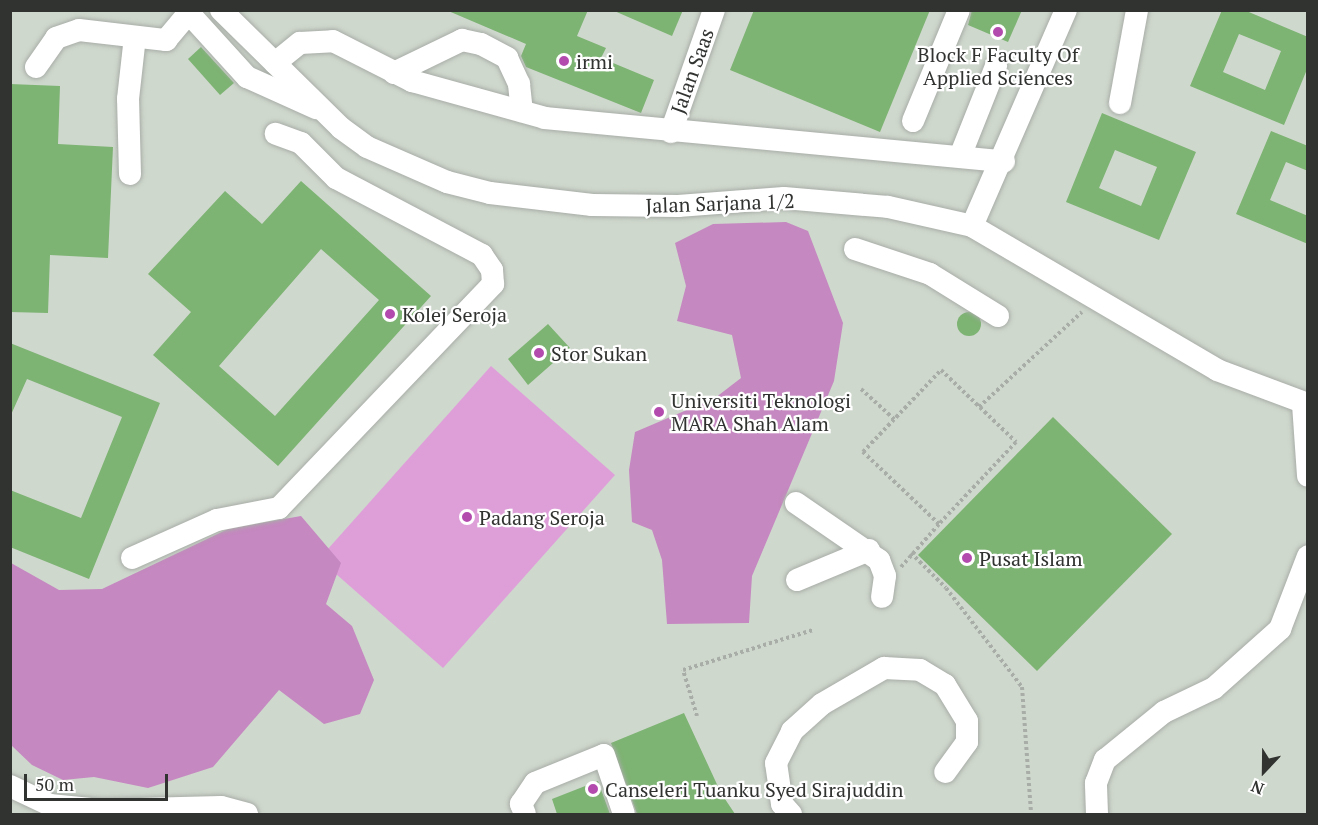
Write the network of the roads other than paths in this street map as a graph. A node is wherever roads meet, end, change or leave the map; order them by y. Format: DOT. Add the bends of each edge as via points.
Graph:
graph roads {
  1 [pos="221,10"];
  2 [pos="714,10"];
  3 [pos="959,10"];
  4 [pos="1066,10"];
  5 [pos="1137,10"];
  6 [pos="189,11"];
  7 [pos="135,37"];
  8 [pos="274,63"];
  9 [pos="996,66"];
  10 [pos="36,67"];
  11 [pos="394,73"];
  12 [pos="1120,103"];
  13 [pos="323,110"];
  14 [pos="522,111"];
  15 [pos="913,121"];
  16 [pos="671,132"];
  17 [pos="276,134"];
  18 [pos="961,154"];
  19 [pos="1004,161"];
  20 [pos="130,174"];
  21 [pos="972,226"];
  22 [pos="855,249"];
  23 [pos="998,316"];
  24 [pos="1305,404"];
  25 [pos="1308,476"];
  26 [pos="796,503"];
  27 [pos="869,550"];
  28 [pos="1308,556"];
  29 [pos="132,558"];
  30 [pos="797,580"];
  31 [pos="882,597"];
  32 [pos="945,772"];
  33 [pos="10,786"];
  34 [pos="247,814"];
  35 [pos="525,814"];
  36 [pos="624,814"];
  37 [pos="791,814"];
  38 [pos="1096,814"];
  1 -- 8 [label="street, Jalan Sarjana 1/2"];
  2 -- 16 [label="street, Jalan Saas"];
  3 -- 15 [label="street"];
  4 -- 19 [label="street"];
  5 -- 12 [label="street"];
  6 -- 7 [label="street" via="166,40"];
  6 -- 13 [label="street, Jalan Sarjana 1/2" via="247,77"];
  7 -- 10 [label="street" via="79,30 56,38"];
  7 -- 20 [label="street" via="128,99"];
  8 -- 11 [label="street" via="300,44 323,40"];
  8 -- 13 [label="street, Jalan Sarjana 1/2"];
  9 -- 18 [label="street"];
  11 -- 14 [label="street"];
  11 -- 14 [label="street" via="462,40 481,44 507,58 519,84"];
  13 -- 21 [label="street, Jalan Sarjana 1/2" via="367,147 447,182 490,193 592,205 678,206 784,198 888,207"];
  14 -- 16 [label="street"];
  16 -- 18 [label="street"];
  17 -- 29 [label="street" via="301,143 336,178 482,255 492,270 493,284 279,508 217,520"];
  18 -- 19 [label="street"];
  19 -- 21 [label="street"];
  21 -- 24 [label="street, Jalan Sarjana 1/2" via="1217,370"];
  22 -- 23 [label="street" via="930,274"];
  24 -- 25 [label="street"];
  26 -- 27 [label="street"];
  27 -- 30 [label="street"];
  27 -- 31 [label="street" via="885,576"];
  28 -- 38 [label="street" via="1280,629 1214,688 1164,712 1117,746 1096,783"];
  32 -- 37 [label="street" via="967,742 967,721 945,685 920,670 884,668 822,704 792,731 776,763 782,804"];
  33 -- 34 [label="street" via="50,805 101,810 221,807"];
  35 -- 36 [label="street" via="521,804 535,783 604,755"];
}
